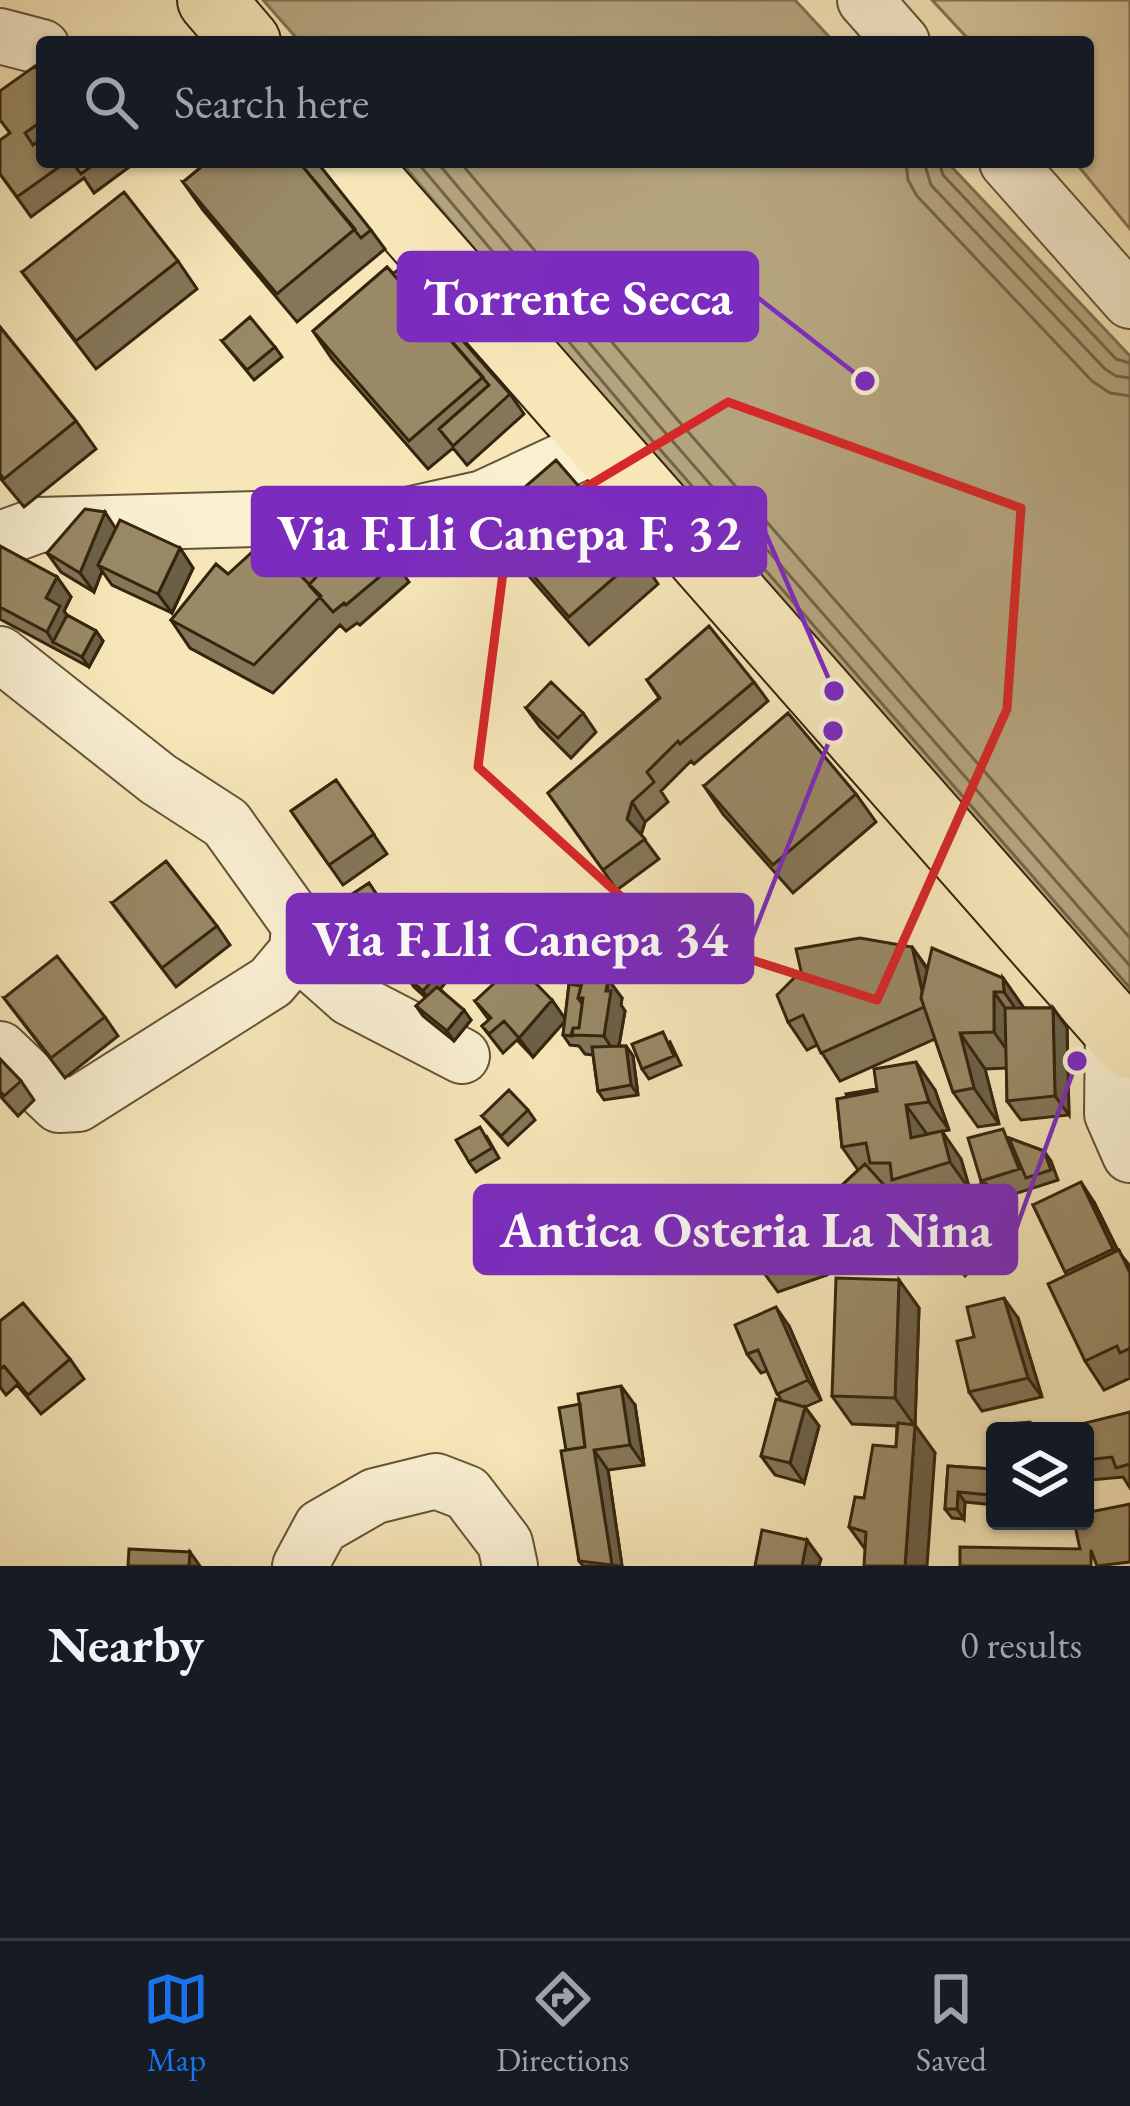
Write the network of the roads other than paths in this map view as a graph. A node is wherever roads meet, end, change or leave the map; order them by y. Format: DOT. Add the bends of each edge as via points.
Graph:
graph roads {
  1 [pos="211,0"];
  2 [pos="865,0"];
  3 [pos="0,36"];
  4 [pos="243,36"];
  5 [pos="897,36"];
  6 [pos="36,45"];
  7 [pos="358,168"];
  8 [pos="1012,168"];
  9 [pos="1130,302"];
  10 [pos="598,444"];
  11 [pos="0,539"];
  12 [pos="0,654"];
  13 [pos="297,951"];
  14 [pos="1121,1034"];
  15 [pos="0,1048"];
  16 [pos="462,1056"];
  17 [pos="1130,1155"];
  18 [pos="299,1566"];
  19 [pos="510,1566"];
  1 -- 4 [label="main road"];
  2 -- 5 [label="street"];
  3 -- 6 [label="street"];
  7 -- 10 [label="main road"];
  8 -- 9 [label="street"];
  10 -- 11 [label="street" via="482,498 407,515 39,525"];
  10 -- 14 [label="main road"];
  12 -- 13 [label="street" via="226,823 299,925"];
  13 -- 15 [label="street" via="271,982 78,1104 59,1105"];
  13 -- 16 [label="street" via="350,998"];
  14 -- 17 [label="street" via="1112,1114"];
  18 -- 19 [label="street" via="321,1526 375,1496 436,1481 467,1493 505,1543"];
}
